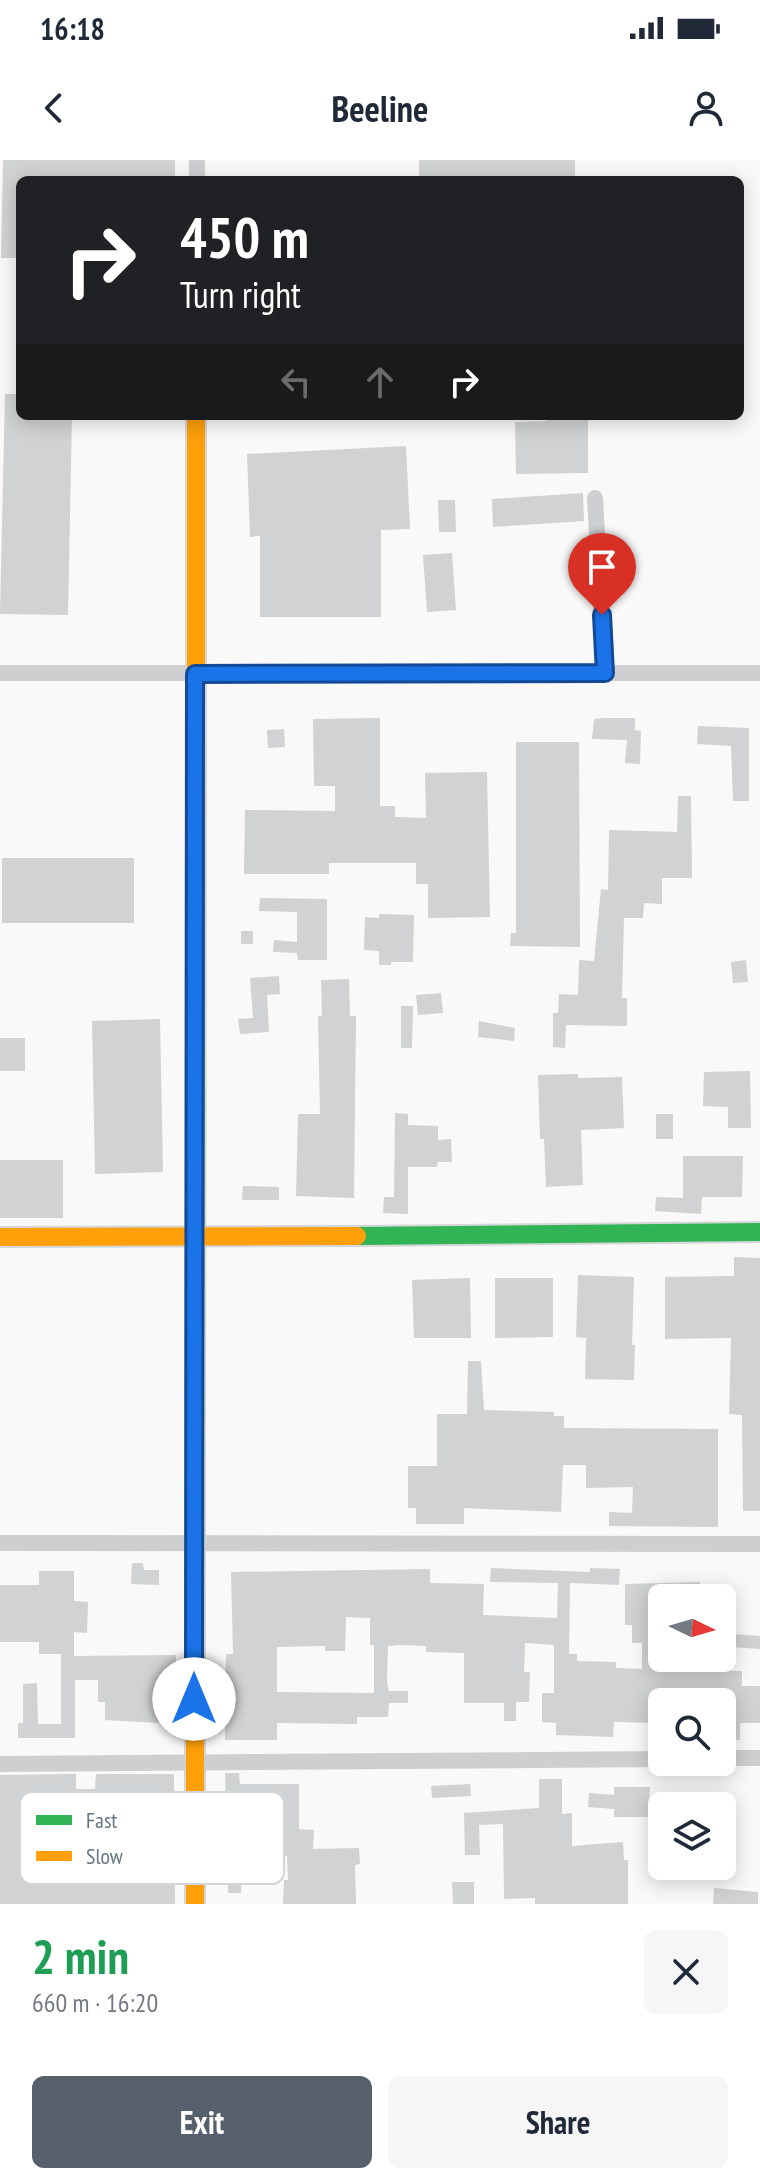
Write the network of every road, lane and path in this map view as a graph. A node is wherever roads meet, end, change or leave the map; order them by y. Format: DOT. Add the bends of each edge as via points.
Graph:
graph roads {
  1 [pos="196,420"];
  2 [pos="595,498"];
  3 [pos="0,673"];
  4 [pos="605,673"];
  5 [pos="760,673"];
  6 [pos="195,674"];
  7 [pos="760,1232"];
  8 [pos="0,1237"];
  9 [pos="195,1238"];
  10 [pos="0,1543"];
  11 [pos="194,1543"];
  12 [pos="760,1544"];
  13 [pos="736,1758"];
  14 [pos="760,1758"];
  15 [pos="648,1759"];
  16 [pos="193,1762"];
  17 [pos="0,1764"];
  18 [pos="193,1792"];
  19 [pos="195,1884"];
  20 [pos="195,1904"];
  1 -- 6 [label="street"];
  2 -- 4 [label="street"];
  3 -- 6 [label="street"];
  4 -- 5 [label="street"];
  4 -- 6 [label="street"];
  6 -- 9 [label="street"];
  7 -- 9 [label="street"];
  8 -- 9 [label="street"];
  9 -- 11 [label="street"];
  10 -- 11 [label="street"];
  11 -- 12 [label="street"];
  11 -- 16 [label="street"];
  13 -- 14 [label="street"];
  15 -- 16 [label="street"];
  16 -- 17 [label="street"];
  16 -- 18 [label="street"];
  19 -- 20 [label="street"];
}
